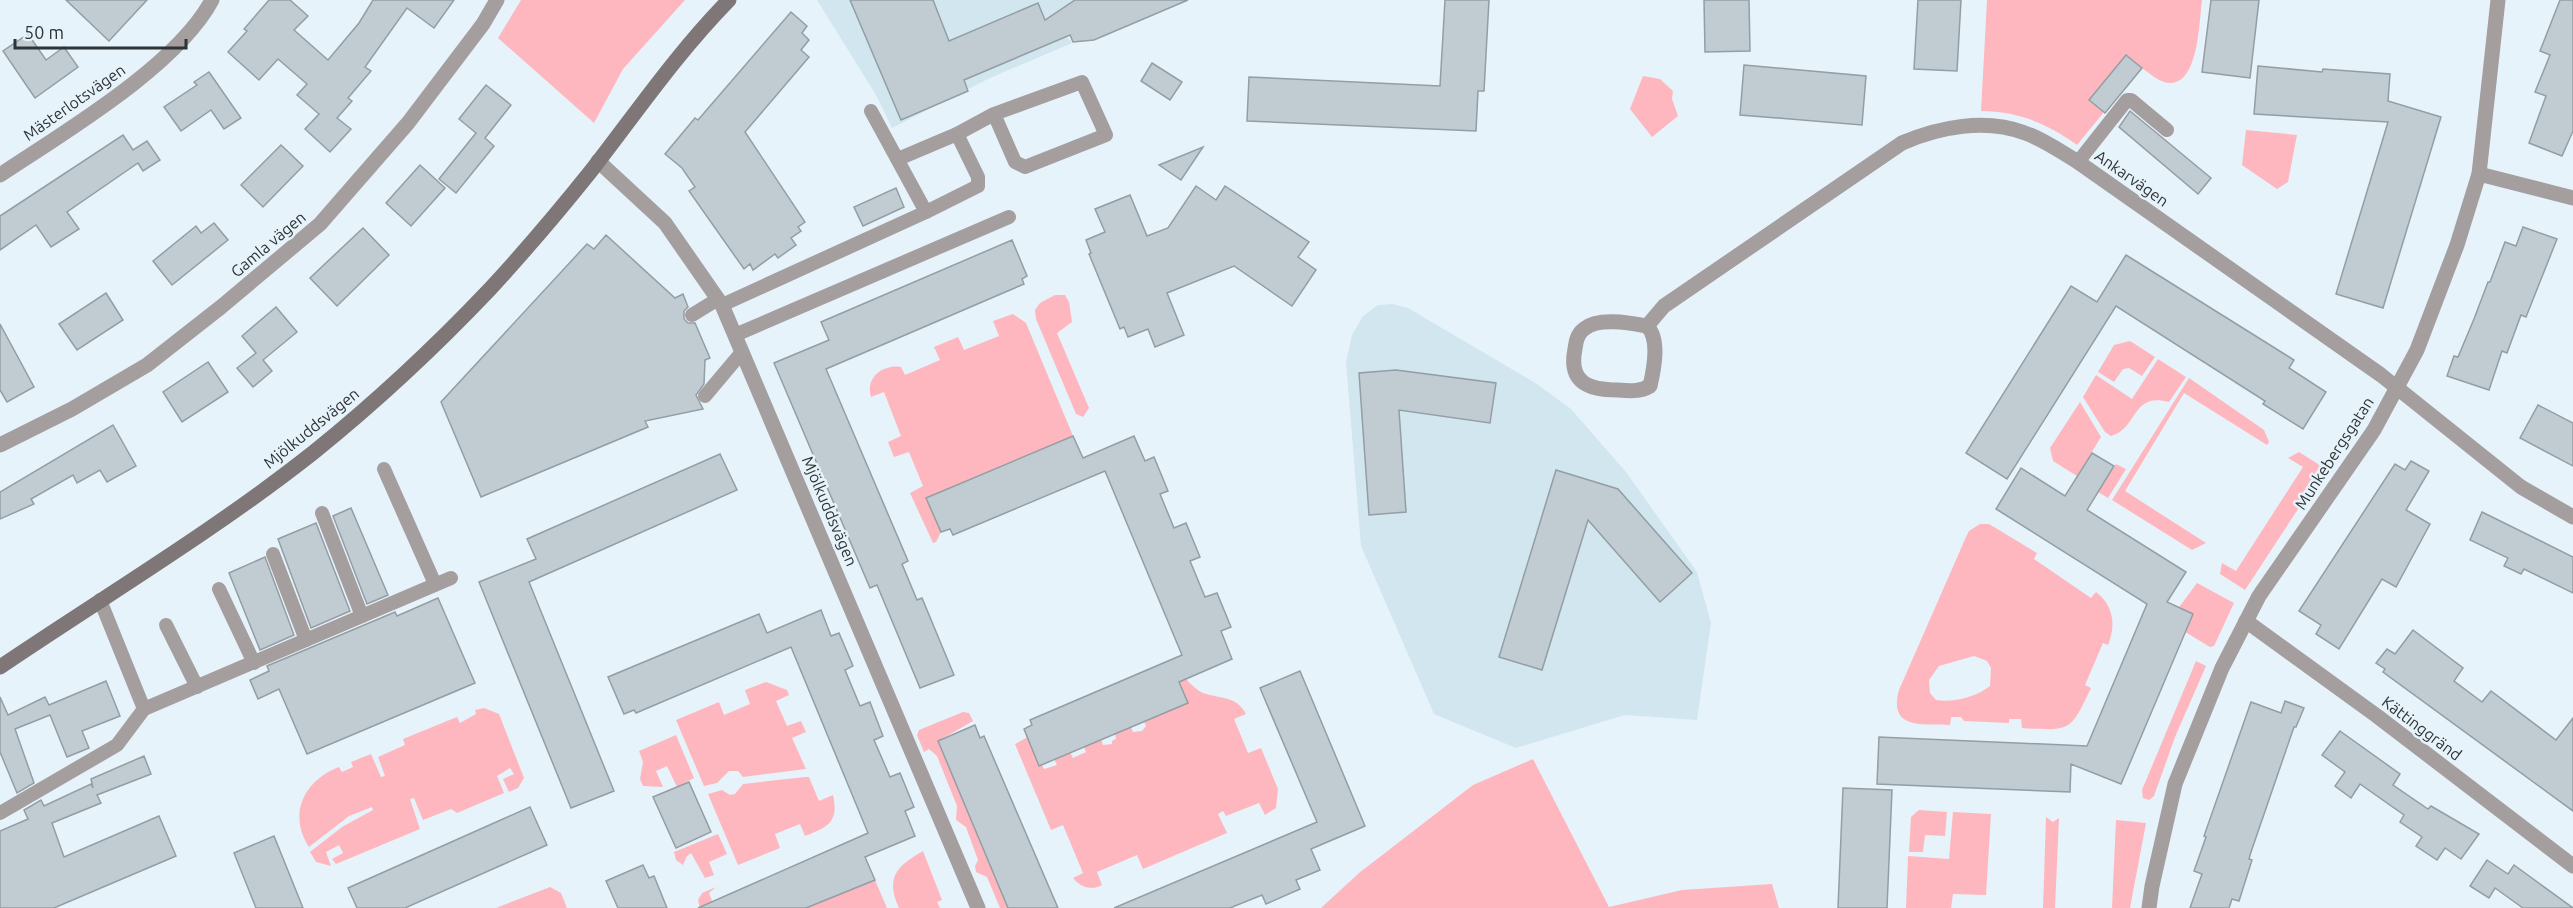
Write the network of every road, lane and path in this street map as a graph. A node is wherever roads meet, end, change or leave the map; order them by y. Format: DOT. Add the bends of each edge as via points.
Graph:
graph roads {
  1 [pos="212,0"];
  2 [pos="497,0"];
  3 [pos="719,0"];
  4 [pos="729,0"];
  5 [pos="2498,0"];
  6 [pos="708,21"];
  7 [pos="872,111"];
  8 [pos="994,114"];
  9 [pos="2167,130"];
  10 [pos="957,134"];
  11 [pos="898,159"];
  12 [pos="598,161"];
  13 [pos="2078,162"];
  14 [pos="2479,174"];
  15 [pos="0,175"];
  16 [pos="2573,198"];
  17 [pos="926,212"];
  18 [pos="1009,217"];
  19 [pos="720,302"];
  20 [pos="692,315"];
  21 [pos="1647,326"];
  22 [pos="735,335"];
  23 [pos="742,352"];
  24 [pos="2397,387"];
  25 [pos="705,396"];
  26 [pos="0,445"];
  27 [pos="384,469"];
  28 [pos="322,513"];
  29 [pos="2573,517"];
  30 [pos="273,554"];
  31 [pos="451,578"];
  32 [pos="435,584"];
  33 [pos="219,589"];
  34 [pos="100,600"];
  35 [pos="362,616"];
  36 [pos="2246,621"];
  37 [pos="166,625"];
  38 [pos="306,640"];
  39 [pos="254,663"];
  40 [pos="0,667"];
  41 [pos="197,687"];
  42 [pos="144,709"];
  43 [pos="0,813"];
  44 [pos="2573,866"];
  45 [pos="978,908"];
  46 [pos="2149,908"];
  1 -- 15 [label="street, Mästerlotsvägen" via="174,50 117,95"];
  2 -- 26 [label="street, Gamla vägen" via="408,123 320,224 147,365"];
  3 -- 6 [label="street, Mjölkuddsvägen"];
  4 -- 6 [label="street, Mjölkuddsvägen"];
  5 -- 14 [label="street, Munkebergsgatan"];
  6 -- 12 [label="street, Mjölkuddsvägen"];
  7 -- 11 [label="lane"];
  8 -- 8 [label="lane" via="1082,82 1106,135 1019,166"];
  8 -- 10 [label="lane"];
  9 -- 13 [label="lane" via="2127,100"];
  10 -- 11 [label="lane"];
  10 -- 17 [label="lane" via="978,177 978,186"];
  11 -- 17 [label="lane"];
  12 -- 19 [label="street, Mjölkuddsvägen" via="665,223"];
  12 -- 34 [label="street, Mjölkuddsvägen" via="490,288 406,372 314,452"];
  13 -- 21 [label="street, Ankarvägen" via="2016,130 1967,126 1923,134 1872,162 1664,306"];
  13 -- 24 [label="street, Ankarvägen"];
  14 -- 16 [label="street"];
  14 -- 24 [label="street, Munkebergsgatan" via="2417,350"];
  17 -- 19 [label="lane"];
  18 -- 22 [label="lane"];
  19 -- 20 [label="lane"];
  19 -- 22 [label="street, Mjölkuddsvägen"];
  21 -- 21 [label="street" via="1619,323 1584,328 1577,337 1574,353 1574,371 1579,380 1587,386 1614,390 1643,390 1650,386 1654,341"];
  22 -- 23 [label="street, Mjölkuddsvägen"];
  23 -- 25 [label="lane"];
  23 -- 45 [label="street, Mjölkuddsvägen"];
  24 -- 29 [label="street, Ankarvägen" via="2521,487"];
  24 -- 36 [label="street, Munkebergsgatan" via="2373,430 2259,596"];
  27 -- 32 [label="lane"];
  28 -- 35 [label="lane"];
  30 -- 38 [label="lane"];
  31 -- 32 [label="lane"];
  32 -- 35 [label="lane"];
  33 -- 39 [label="lane"];
  34 -- 40 [label="street, Mjölkuddsvägen"];
  34 -- 42 [label="lane"];
  35 -- 38 [label="lane"];
  36 -- 44 [label="street, Kättinggränd" via="2378,716"];
  36 -- 46 [label="street, Munkebergsgatan" via="2222,668 2175,784"];
  37 -- 41 [label="lane"];
  38 -- 39 [label="lane"];
  39 -- 41 [label="lane"];
  41 -- 42 [label="lane"];
  42 -- 43 [label="lane" via="117,745"];
}
